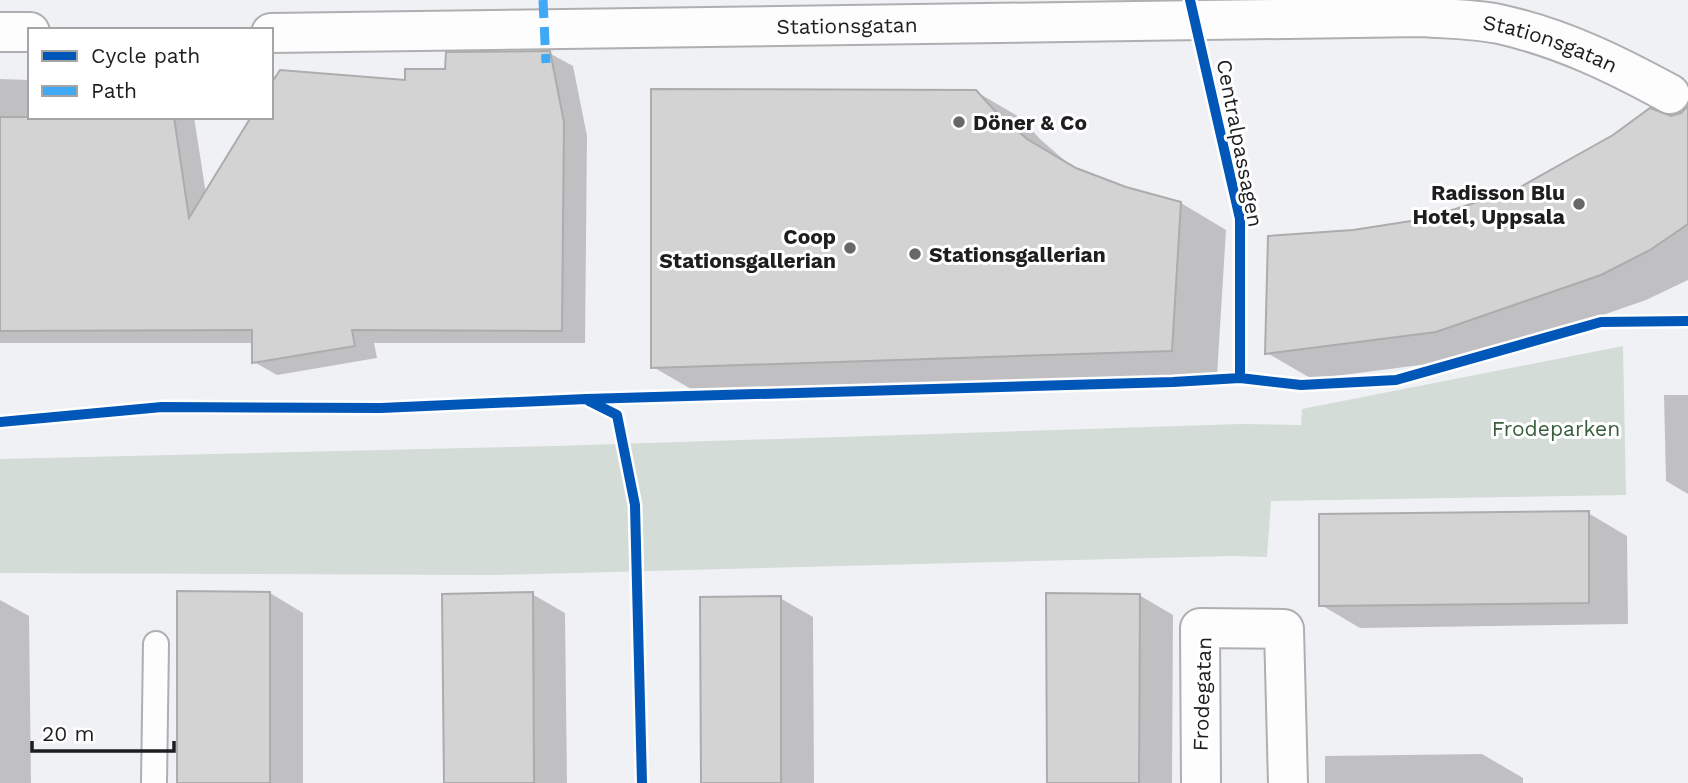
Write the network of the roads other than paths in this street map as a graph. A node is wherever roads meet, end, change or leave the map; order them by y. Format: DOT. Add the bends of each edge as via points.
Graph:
graph roads {
  1 [pos="1423,8"];
  2 [pos="0,32"];
  3 [pos="28,33"];
  4 [pos="273,33"];
  5 [pos="1670,94"];
  6 [pos="156,643"];
  7 [pos="154,783"];
  8 [pos="1200,783"];
  9 [pos="1288,783"];
  1 -- 4 [label="street, Stationsgatan"];
  1 -- 5 [label="street, Stationsgatan" via="1551,38 1608,60"];
  2 -- 3 [label="street"];
  6 -- 7 [label="lane"];
  8 -- 9 [label="street, Frodegatan" via="1200,628 1284,629"];
}
